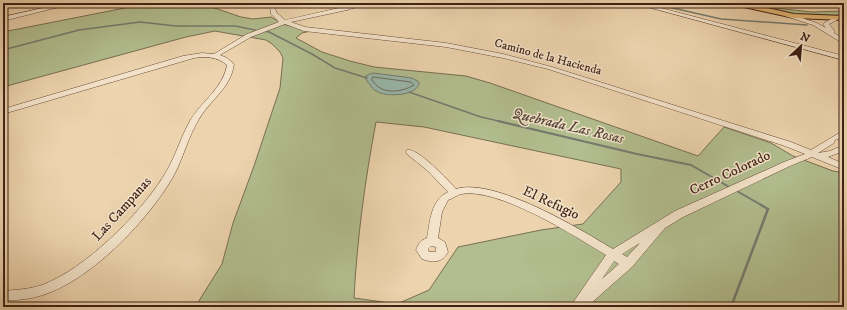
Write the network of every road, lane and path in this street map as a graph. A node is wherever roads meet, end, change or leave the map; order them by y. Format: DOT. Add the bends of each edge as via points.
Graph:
graph roads {
  1 [pos="72,3"];
  2 [pos="268,3"];
  3 [pos="366,3"];
  4 [pos="636,3"];
  5 [pos="735,3"];
  6 [pos="760,7"];
  7 [pos="843,10"];
  8 [pos="787,15"];
  9 [pos="835,18"];
  10 [pos="844,18"];
  11 [pos="3,19"];
  12 [pos="287,21"];
  13 [pos="215,57"];
  14 [pos="844,58"];
  15 [pos="3,112"];
  16 [pos="839,137"];
  17 [pos="844,148"];
  18 [pos="410,152"];
  19 [pos="813,155"];
  20 [pos="844,167"];
  21 [pos="844,170"];
  22 [pos="453,191"];
  23 [pos="666,220"];
  24 [pos="432,241"];
  25 [pos="613,254"];
  26 [pos="628,264"];
  27 [pos="3,296"];
  28 [pos="577,307"];
  1 -- 11 [label="street"];
  2 -- 12 [label="street" via="276,16"];
  3 -- 12 [label="street" via="336,12"];
  4 -- 14 [label="street"];
  5 -- 6 [label="main road"];
  6 -- 7 [label="main road" via="814,11"];
  6 -- 8 [label="main road"];
  8 -- 9 [label="main road"];
  8 -- 9 [label="street" via="815,24 844,42 826,26"];
  9 -- 10 [label="main road"];
  12 -- 13 [label="street" via="243,37"];
  12 -- 19 [label="street, Camino de la Hacienda" via="300,28 433,43 518,59 763,136"];
  13 -- 15 [label="street" via="187,58 170,62"];
  13 -- 27 [label="street, Las Campanas" via="231,70 224,84 196,117 167,180 146,208 88,265 67,279 46,289"];
  16 -- 19 [label="street, Cerro Colorado"];
  17 -- 19 [label="street, Cerro Colorado" via="833,153"];
  18 -- 22 [label="street"];
  19 -- 20 [label="street, Camino de la Hacienda"];
  19 -- 21 [label="street, Camino de la Hacienda"];
  19 -- 23 [label="street, Cerro Colorado" via="721,193"];
  22 -- 24 [label="street" via="440,204"];
  22 -- 25 [label="street, El Refugio" via="481,192 535,210"];
  23 -- 25 [label="street, Cerro Colorado"];
  23 -- 26 [label="street, Cerro Colorado"];
  25 -- 26 [label="street, El Refugio"];
  25 -- 28 [label="street, Cerro Colorado"];
  26 -- 28 [label="street, Cerro Colorado"];
}
